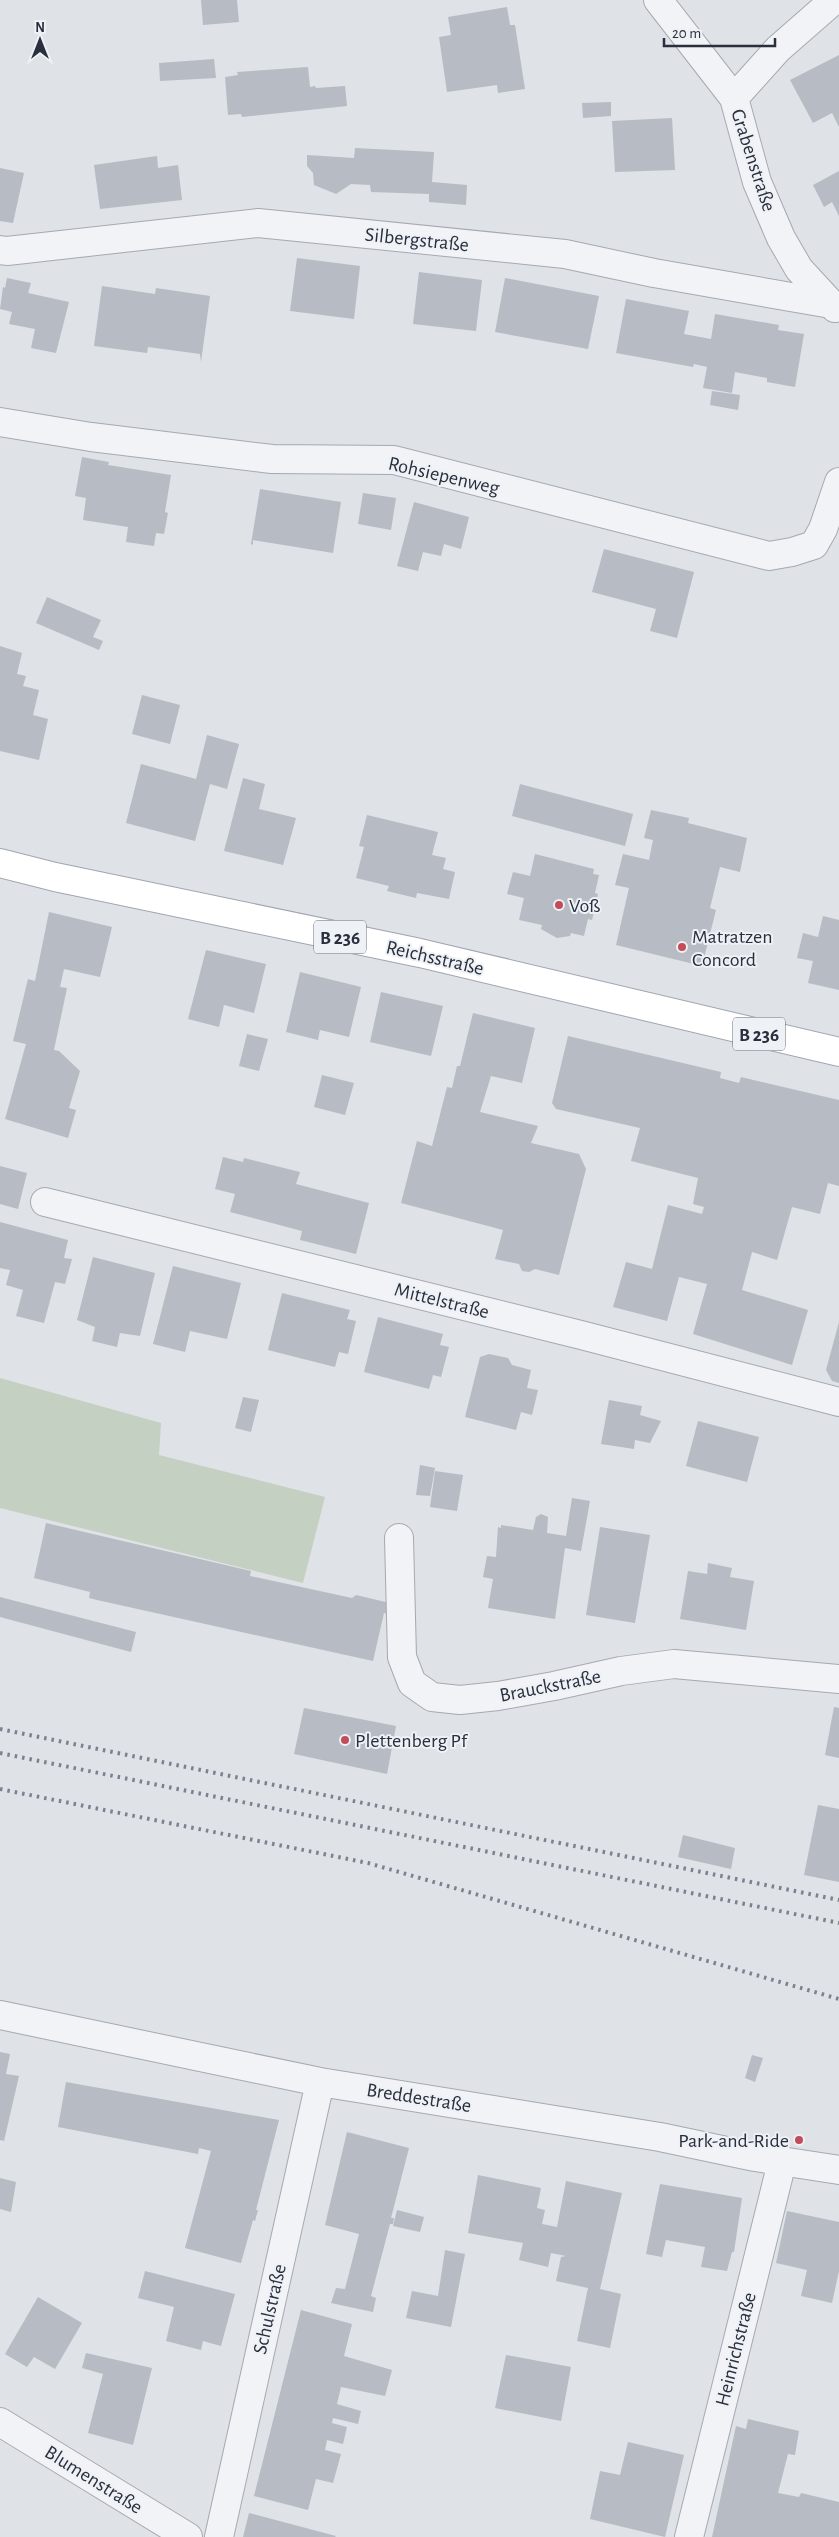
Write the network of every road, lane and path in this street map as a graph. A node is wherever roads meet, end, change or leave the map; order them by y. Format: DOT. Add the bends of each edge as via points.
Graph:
graph roads {
  1 [pos="658,0"];
  2 [pos="834,0"];
  3 [pos="734,98"];
  4 [pos="0,250"];
  5 [pos="835,307"];
  6 [pos="0,422"];
  7 [pos="839,482"];
  8 [pos="0,863"];
  9 [pos="839,1052"];
  10 [pos="45,1202"];
  11 [pos="839,1402"];
  12 [pos="399,1538"];
  13 [pos="839,1679"];
  14 [pos="0,2015"];
  15 [pos="320,2082"];
  16 [pos="782,2162"];
  17 [pos="839,2170"];
  18 [pos="0,2422"];
  19 [pos="188,2537"];
  20 [pos="219,2537"];
  21 [pos="689,2537"];
  1 -- 3 [label="street"];
  2 -- 3 [label="street, Grabenstraße" via="778,50"];
  3 -- 5 [label="street, Grabenstraße" via="757,182 781,238 799,269"];
  4 -- 5 [label="street, Silbergstraße" via="258,223 565,254"];
  6 -- 7 [label="street, Rohsiepenweg" via="91,437 272,459 394,460 769,556 814,545"];
  8 -- 9 [label="main road, Reichsstraße / B 236" via="420,953"];
  10 -- 11 [label="street, Mittelstraße"];
  12 -- 13 [label="street, Brauckstraße" via="402,1657 412,1683 432,1697 460,1700 498,1696 674,1664"];
  14 -- 15 [label="street, Breddestraße"];
  15 -- 16 [label="street, Breddestraße" via="660,2137"];
  15 -- 20 [label="street, Schulstraße"];
  16 -- 17 [label="street, Breddestraße"];
  16 -- 21 [label="street, Heinrichstraße"];
  18 -- 19 [label="street, Blumenstraße"];
}
